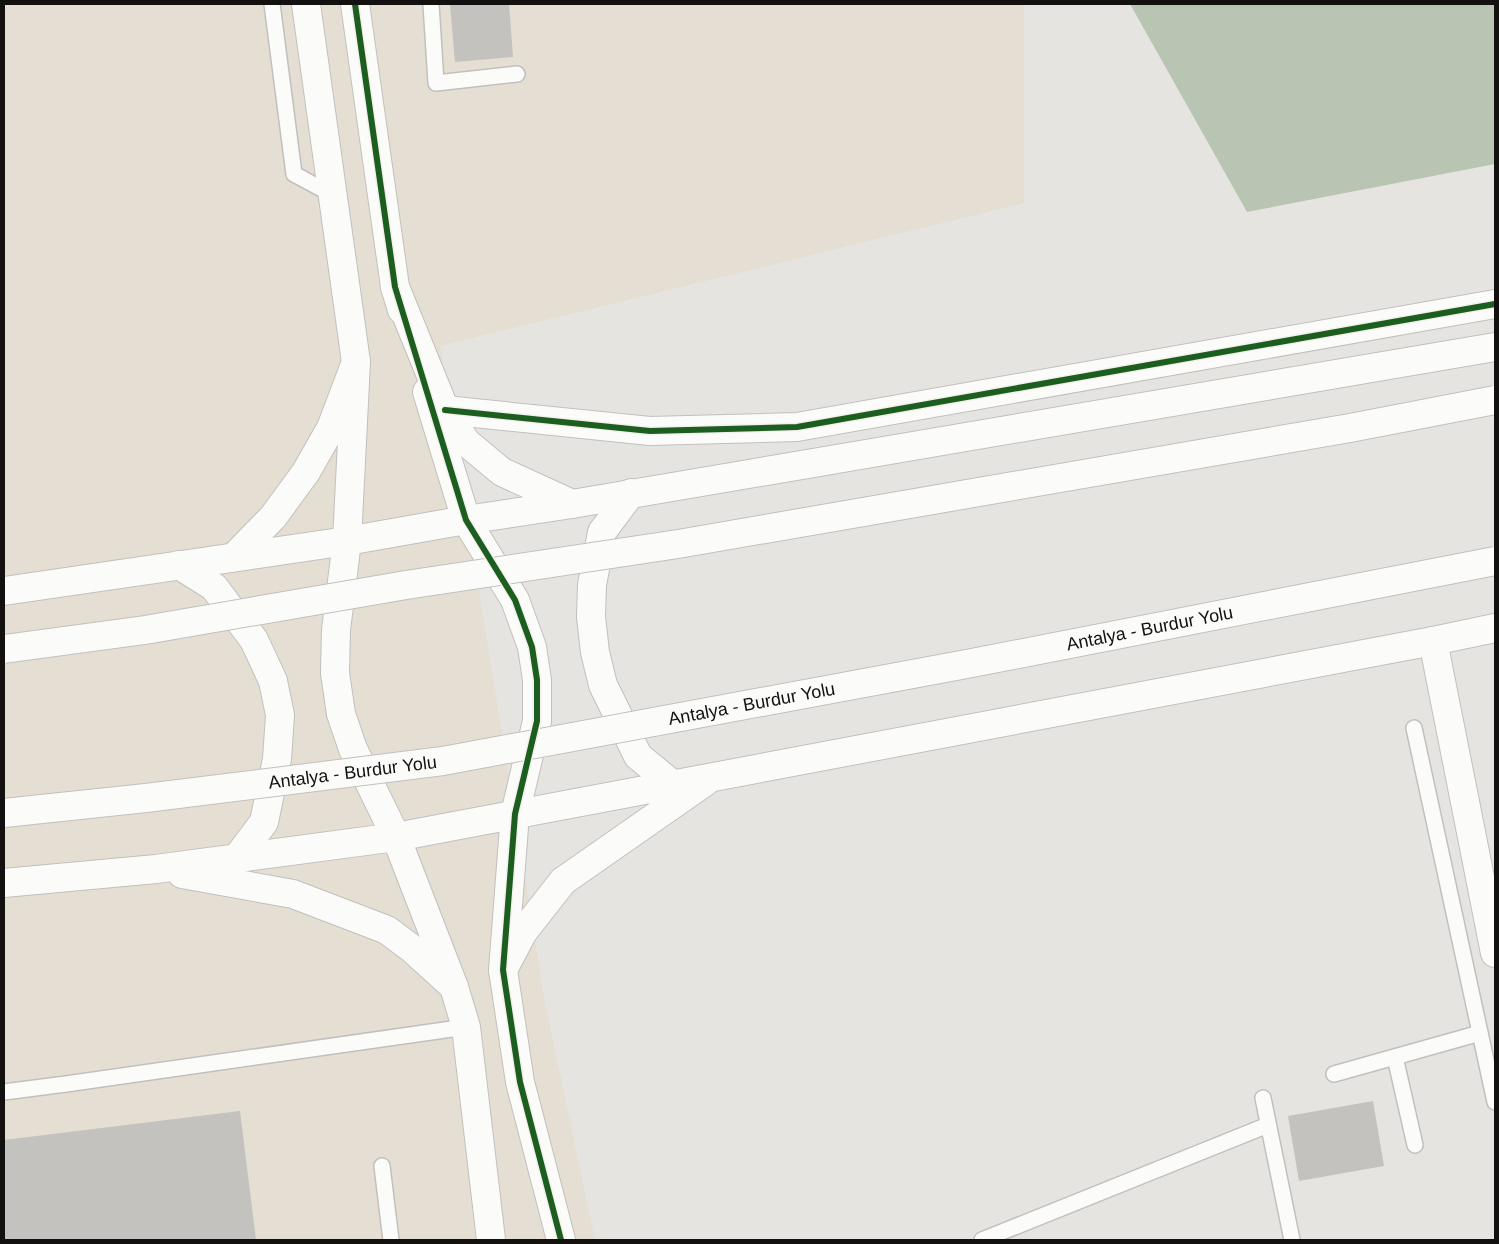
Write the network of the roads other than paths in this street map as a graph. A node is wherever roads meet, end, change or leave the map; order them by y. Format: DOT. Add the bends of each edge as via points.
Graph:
graph roads {
  1 [pos="272,4"];
  2 [pos="306,4"];
  3 [pos="355,4"];
  4 [pos="431,4"];
  5 [pos="517,74"];
  6 [pos="333,195"];
  7 [pos="395,287"];
  8 [pos="1495,304"];
  9 [pos="1495,348"];
  10 [pos="356,362"];
  11 [pos="1495,400"];
  12 [pos="445,410"];
  13 [pos="631,493"];
  14 [pos="572,504"];
  15 [pos="466,520"];
  16 [pos="347,541"];
  17 [pos="234,557"];
  18 [pos="1495,561"];
  19 [pos="180,565"];
  20 [pos="4,591"];
  21 [pos="1495,628"];
  22 [pos="1433,641"];
  23 [pos="4,649"];
  24 [pos="1414,728"];
  25 [pos="714,776"];
  26 [pos="672,784"];
  27 [pos="4,813"];
  28 [pos="515,814"];
  29 [pos="396,837"];
  30 [pos="237,858"];
  31 [pos="156,869"];
  32 [pos="4,884"];
  33 [pos="1495,953"];
  34 [pos="503,970"];
  35 [pos="454,987"];
  36 [pos="466,1027"];
  37 [pos="1480,1033"];
  38 [pos="1395,1057"];
  39 [pos="1334,1074"];
  40 [pos="4,1092"];
  41 [pos="1263,1098"];
  42 [pos="1495,1102"];
  43 [pos="1268,1125"];
  44 [pos="1415,1145"];
  45 [pos="382,1166"];
  46 [pos="391,1240"];
  47 [pos="491,1240"];
  48 [pos="561,1240"];
  49 [pos="982,1240"];
  50 [pos="1292,1240"];
  1 -- 6 [label="lane" via="294,174"];
  2 -- 6 [label="main road"];
  3 -- 7 [label="main road"];
  4 -- 5 [label="lane" via="436,83"];
  6 -- 10 [label="main road"];
  7 -- 12 [label="main road"];
  7 -- 15 [label="main road"];
  8 -- 12 [label="main road" via="797,427 650,431"];
  9 -- 13 [label="main road"];
  10 -- 16 [label="main road"];
  10 -- 17 [label="main road" via="331,428 306,472 273,517"];
  11 -- 23 [label="main road, bridge" via="678,544 406,585 145,630"];
  12 -- 14 [label="main road" via="466,442 502,472"];
  13 -- 14 [label="main road"];
  13 -- 26 [label="main road" via="602,532 592,585 595,652 603,685 638,756"];
  14 -- 15 [label="main road"];
  15 -- 16 [label="main road"];
  15 -- 28 [label="main road" via="515,600 532,647 537,680 537,721"];
  16 -- 17 [label="main road"];
  16 -- 29 [label="main road" via="336,630 335,673 341,714 352,749"];
  17 -- 19 [label="main road"];
  18 -- 27 [label="main road, Antalya - Burdur Yolu, bridge" via="972,663 443,761"];
  19 -- 20 [label="main road"];
  19 -- 30 [label="main road" via="214,587 254,640 275,690 280,716 277,759 264,822"];
  21 -- 22 [label="main road"];
  22 -- 25 [label="main road"];
  22 -- 33 [label="main road"];
  24 -- 37 [label="lane"];
  25 -- 26 [label="main road"];
  25 -- 34 [label="main road" via="562,881 522,932"];
  26 -- 28 [label="main road"];
  28 -- 29 [label="main road"];
  28 -- 34 [label="main road"];
  29 -- 30 [label="main road"];
  29 -- 35 [label="main road"];
  30 -- 31 [label="main road"];
  31 -- 32 [label="main road"];
  31 -- 35 [label="main road" via="293,894 387,930"];
  34 -- 48 [label="main road" via="520,1082"];
  35 -- 36 [label="main road"];
  36 -- 40 [label="lane"];
  36 -- 47 [label="main road"];
  37 -- 38 [label="lane"];
  37 -- 42 [label="lane"];
  38 -- 39 [label="lane"];
  38 -- 44 [label="lane"];
  41 -- 43 [label="lane"];
  43 -- 49 [label="lane"];
  43 -- 50 [label="lane"];
  45 -- 46 [label="lane"];
}
